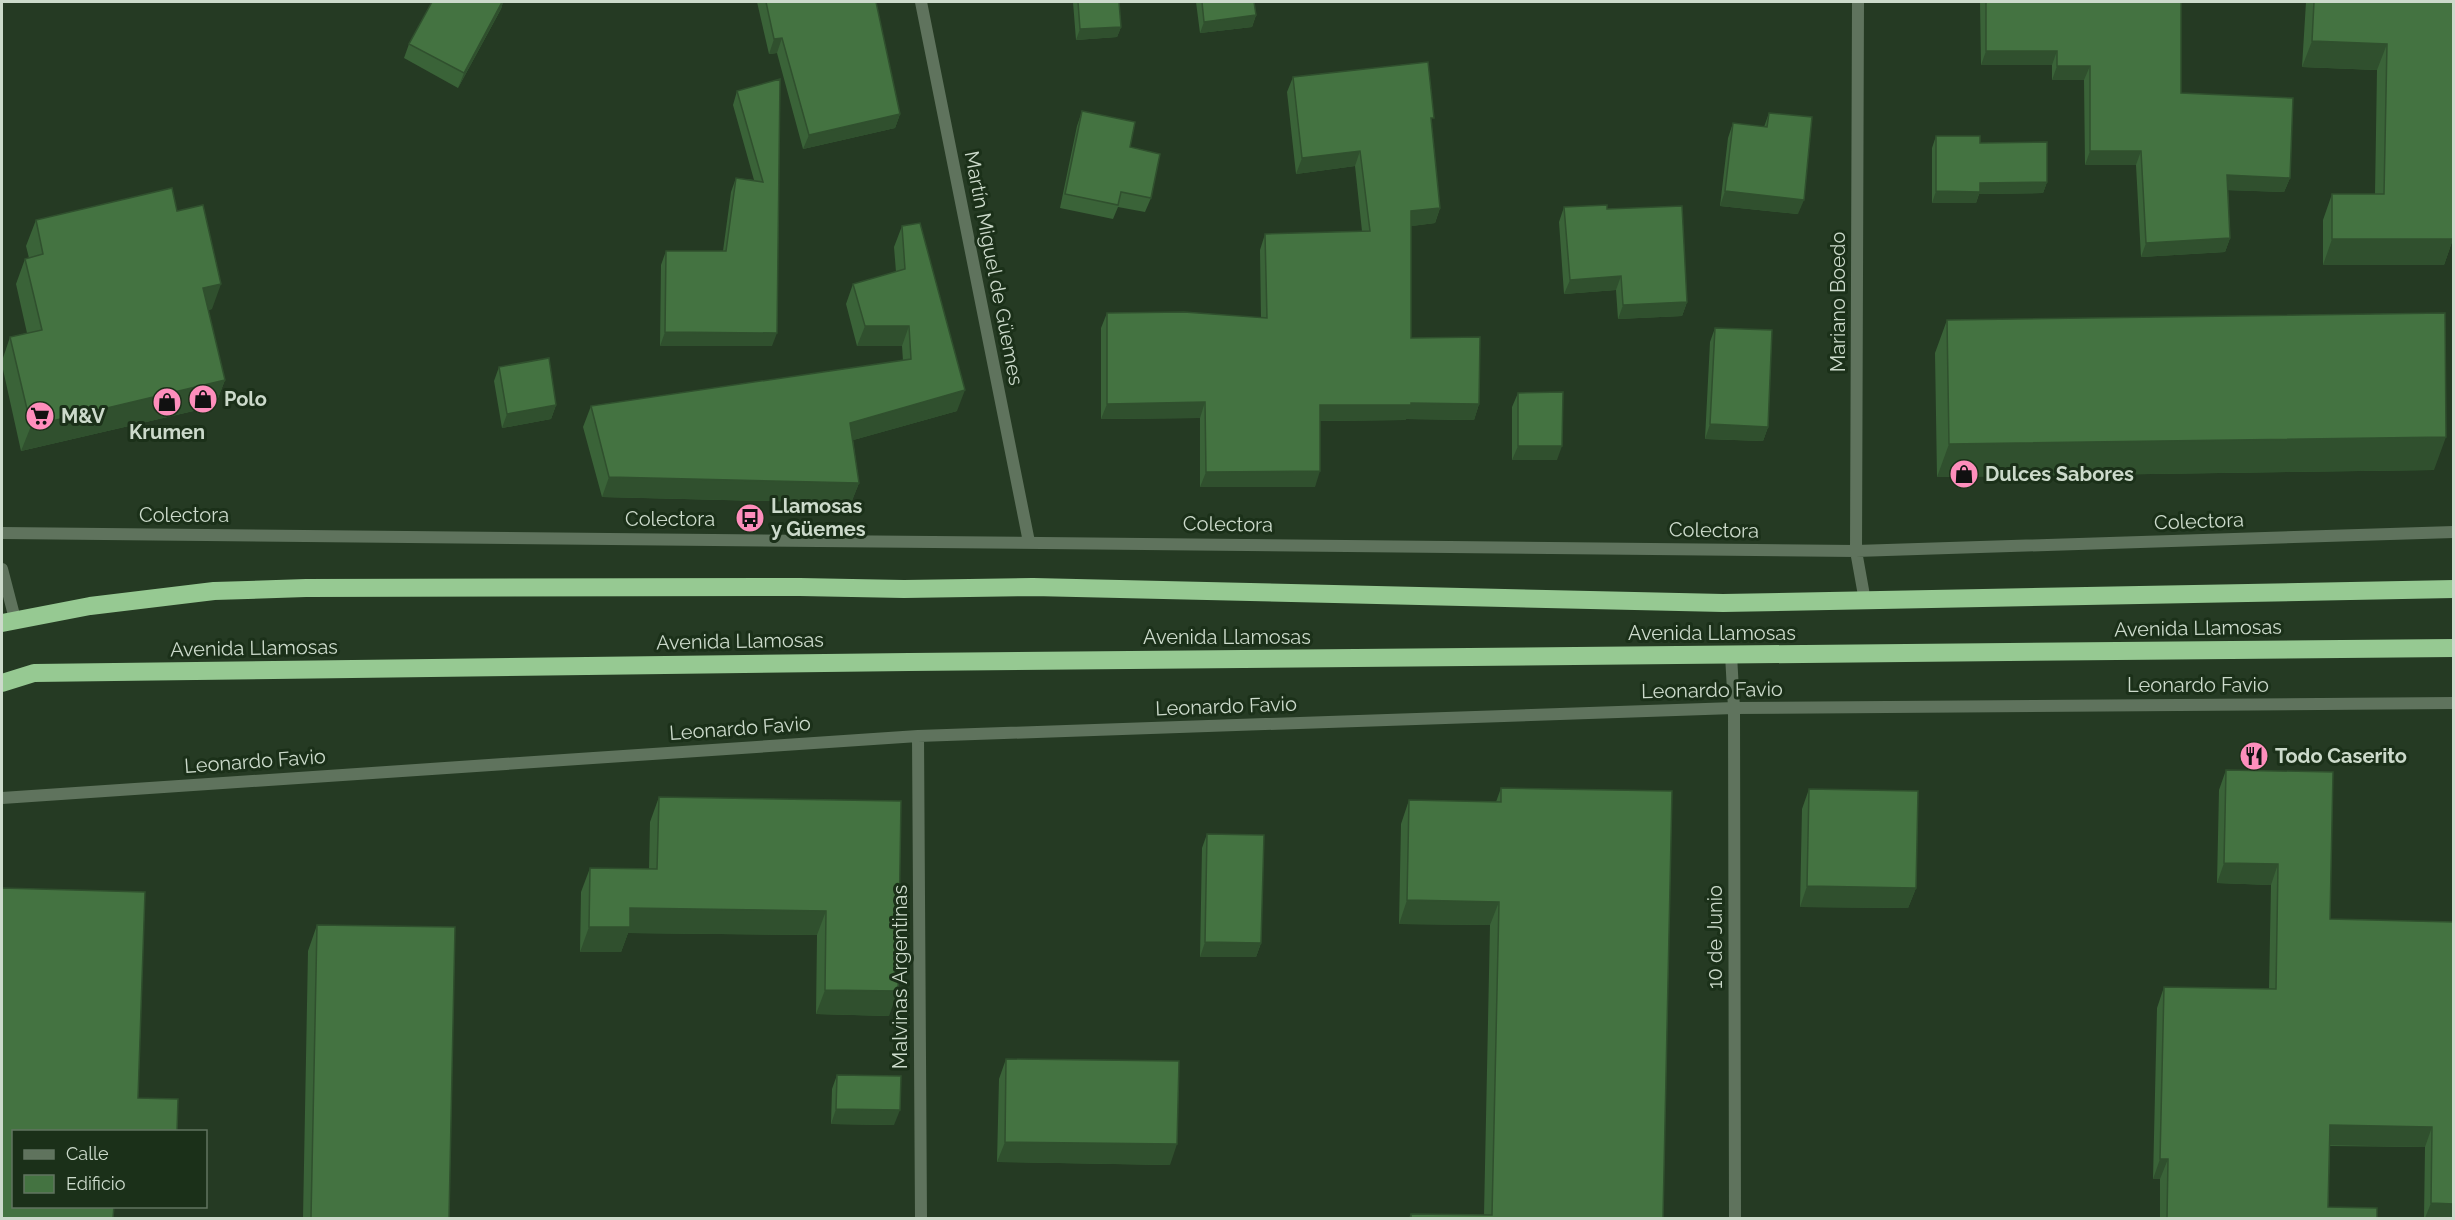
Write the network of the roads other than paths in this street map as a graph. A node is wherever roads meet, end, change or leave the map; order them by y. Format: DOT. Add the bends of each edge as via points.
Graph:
graph roads {
  1 [pos="921,2"];
  2 [pos="1858,2"];
  3 [pos="2454,532"];
  4 [pos="2,533"];
  5 [pos="1029,542"];
  6 [pos="1856,551"];
  7 [pos="2,569"];
  8 [pos="2454,589"];
  9 [pos="1865,601"];
  10 [pos="8,621"];
  11 [pos="2454,648"];
  12 [pos="1731,655"];
  13 [pos="2,683"];
  14 [pos="2454,703"];
  15 [pos="1734,708"];
  16 [pos="918,736"];
  17 [pos="2,798"];
  18 [pos="921,1218"];
  19 [pos="1736,1218"];
  1 -- 5 [label="street, Martín Miguel de Güemes"];
  2 -- 6 [label="street, Mariano Boedo"];
  3 -- 6 [label="street, Colectora"];
  4 -- 5 [label="street, Colectora"];
  5 -- 6 [label="street, Colectora"];
  6 -- 9 [label="street, Mariano Boedo"];
  7 -- 10 [label="street"];
  8 -- 9 [label="highway, Avenida Llamosas"];
  9 -- 10 [label="highway, Avenida Llamosas" via="1723,603 1033,587 306,588 214,591 90,606"];
  11 -- 12 [label="highway, Avenida Llamosas"];
  12 -- 13 [label="highway, Avenida Llamosas" via="34,673"];
  12 -- 15 [label="street, 10 de Junio"];
  14 -- 15 [label="street, Leonardo Favio"];
  15 -- 16 [label="street, Leonardo Favio"];
  15 -- 19 [label="street, 10 de Junio"];
  16 -- 17 [label="street, Leonardo Favio"];
  16 -- 18 [label="street, Malvinas Argentinas"];
}
